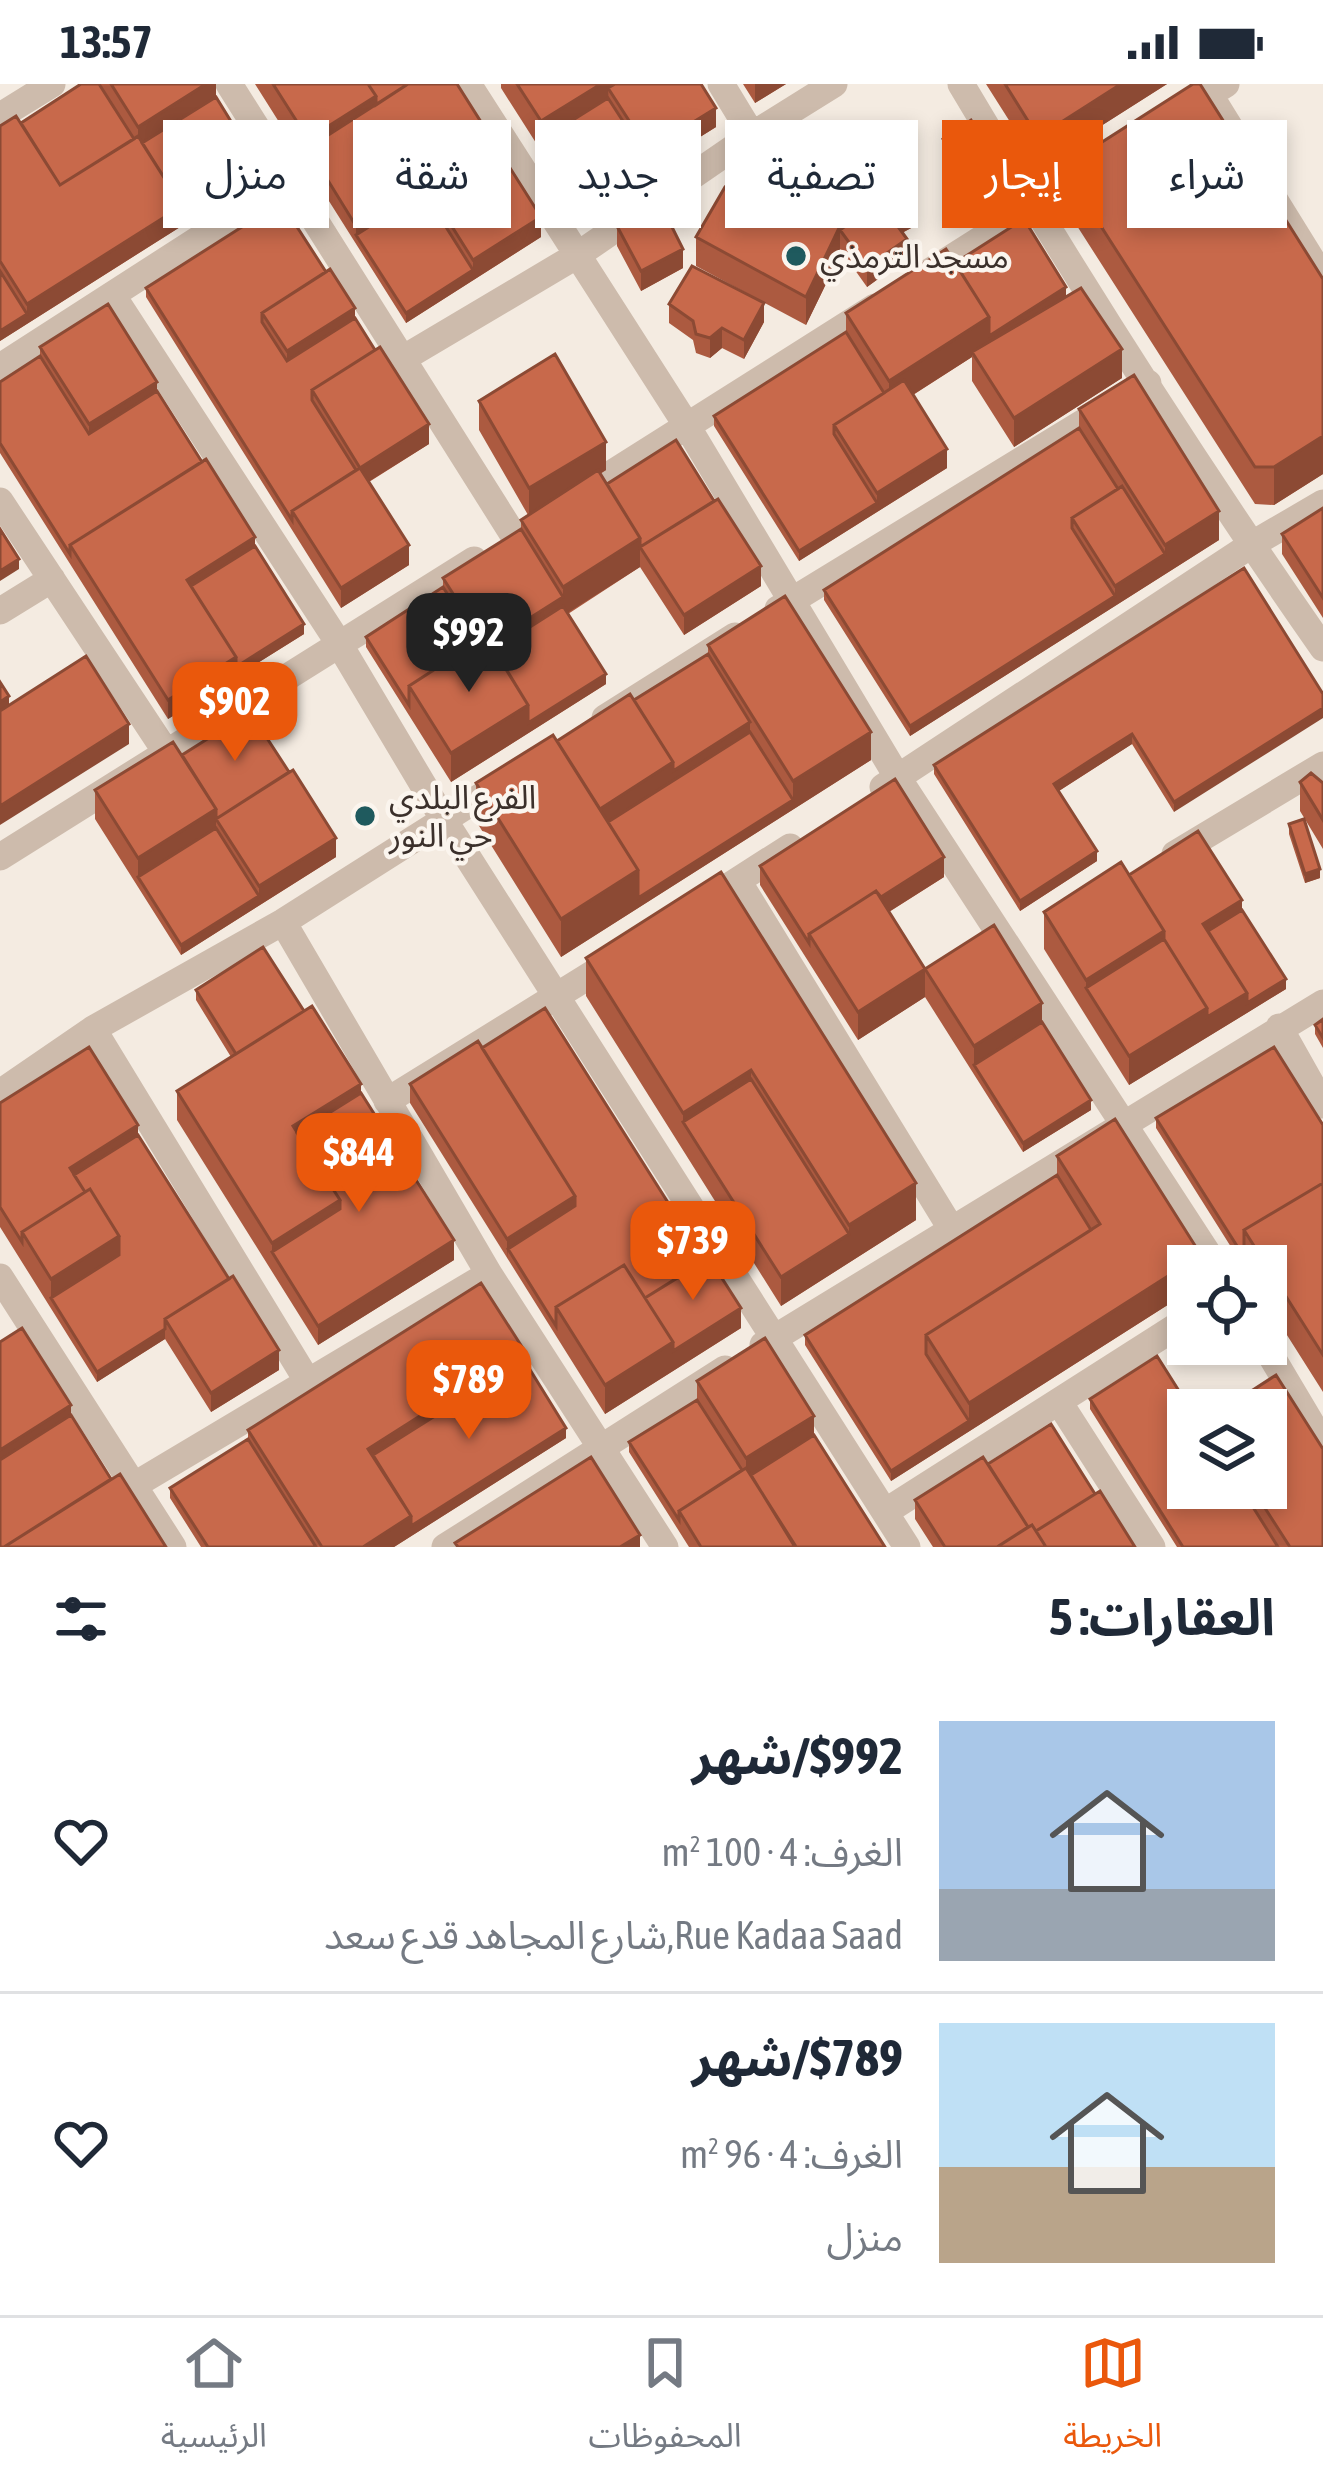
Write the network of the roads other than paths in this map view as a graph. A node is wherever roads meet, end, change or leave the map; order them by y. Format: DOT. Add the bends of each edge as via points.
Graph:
graph roads {
  1 [pos="52,84"];
  2 [pos="229,84"];
  3 [pos="468,84"];
  4 [pos="722,84"];
  5 [pos="834,84"];
  6 [pos="961,84"];
  7 [pos="1213,87"];
  8 [pos="0,116"];
  9 [pos="251,120"];
  10 [pos="743,120"];
  11 [pos="776,120"];
  12 [pos="983,120"];
  13 [pos="1166,120"];
  14 [pos="725,154"];
  15 [pos="1112,156"];
  16 [pos="1103,162"];
  17 [pos="217,228"];
  18 [pos="320,228"];
  19 [pos="999,228"];
  20 [pos="1048,228"];
  21 [pos="576,256"];
  22 [pos="1323,278"];
  23 [pos="113,296"];
  24 [pos="404,358"];
  25 [pos="0,368"];
  26 [pos="1148,382"];
  27 [pos="688,426"];
  28 [pos="0,501"];
  29 [pos="1323,503"];
  30 [pos="533,524"];
  31 [pos="1251,545"];
  32 [pos="52,579"];
  33 [pos="792,600"];
  34 [pos="0,611"];
  35 [pos="338,642"];
  36 [pos="1323,648"];
  37 [pos="580,734"];
  38 [pos="166,752"];
  39 [pos="1323,765"];
  40 [pos="521,771"];
  41 [pos="898,778"];
  42 [pos="858,803"];
  43 [pos="444,820"];
  44 [pos="818,829"];
  45 [pos="0,857"];
  46 [pos="1143,873"];
  47 [pos="738,880"];
  48 [pos="678,919"];
  49 [pos="284,922"];
  50 [pos="639,944"];
  51 [pos="559,995"];
  52 [pos="1323,1003"];
  53 [pos="1279,1028"];
  54 [pos="93,1029"];
  55 [pos="0,1093"];
  56 [pos="388,1101"];
  57 [pos="1323,1105"];
  58 [pos="1125,1122"];
  59 [pos="952,1229"];
  60 [pos="1203,1245"];
  61 [pos="488,1274"];
  62 [pos="0,1277"];
  63 [pos="12,1324"];
  64 [pos="1167,1332"];
  65 [pos="775,1337"];
  66 [pos="1277,1365"];
  67 [pos="308,1382"];
  68 [pos="1059,1402"];
  69 [pos="1323,1443"];
  70 [pos="603,1448"];
  71 [pos="133,1486"];
  72 [pos="885,1512"];
  73 [pos="173,1547"];
  74 [pos="445,1547"];
  75 [pos="665,1547"];
  76 [pos="907,1547"];
  77 [pos="1152,1547"];
  1 -- 8 [label="street"];
  2 -- 9 [label="street"];
  3 -- 21 [label="street"];
  4 -- 10 [label="street"];
  5 -- 11 [label="street"];
  6 -- 12 [label="street"];
  7 -- 13 [label="street"];
  7 -- 22 [label="street"];
  14 -- 21 [label="street"];
  15 -- 16 [label="street"];
  17 -- 23 [label="street"];
  18 -- 24 [label="street"];
  19 -- 27 [label="street"];
  20 -- 26 [label="street"];
  21 -- 24 [label="street"];
  21 -- 27 [label="street"];
  23 -- 25 [label="street"];
  23 -- 35 [label="street"];
  24 -- 30 [label="street"];
  26 -- 31 [label="street"];
  26 -- 33 [label="street"];
  27 -- 30 [label="street"];
  27 -- 33 [label="street"];
  28 -- 32 [label="street"];
  29 -- 31 [label="street"];
  30 -- 35 [label="street"];
  31 -- 36 [label="street"];
  31 -- 41 [label="street"];
  32 -- 34 [label="street"];
  32 -- 38 [label="street"];
  33 -- 37 [label="street"];
  33 -- 41 [label="street"];
  35 -- 38 [label="street"];
  35 -- 43 [label="street"];
  38 -- 45 [label="street"];
  39 -- 46 [label="street"];
  40 -- 43 [label="street"];
  41 -- 42 [label="street"];
  41 -- 58 [label="street" via="1026,954"];
  43 -- 49 [label="street"];
  43 -- 51 [label="street"];
  44 -- 47 [label="street"];
  47 -- 48 [label="street"];
  47 -- 59 [label="street"];
  49 -- 54 [label="street"];
  49 -- 56 [label="street"];
  50 -- 51 [label="street"];
  51 -- 56 [label="street"];
  51 -- 65 [label="street"];
  52 -- 53 [label="street"];
  53 -- 57 [label="street"];
  53 -- 58 [label="street"];
  54 -- 55 [label="street"];
  54 -- 67 [label="street"];
  56 -- 61 [label="street"];
  58 -- 59 [label="street"];
  58 -- 60 [label="street"];
  59 -- 65 [label="street"];
  61 -- 67 [label="street"];
  61 -- 70 [label="street"];
  62 -- 63 [label="street"];
  63 -- 71 [label="street"];
  64 -- 68 [label="street"];
  65 -- 70 [label="street"];
  65 -- 72 [label="street"];
  66 -- 69 [label="street"];
  67 -- 71 [label="street"];
  68 -- 72 [label="street"];
  68 -- 77 [label="street"];
  70 -- 74 [label="street"];
  70 -- 75 [label="street"];
  71 -- 73 [label="street"];
  72 -- 76 [label="street"];
}
